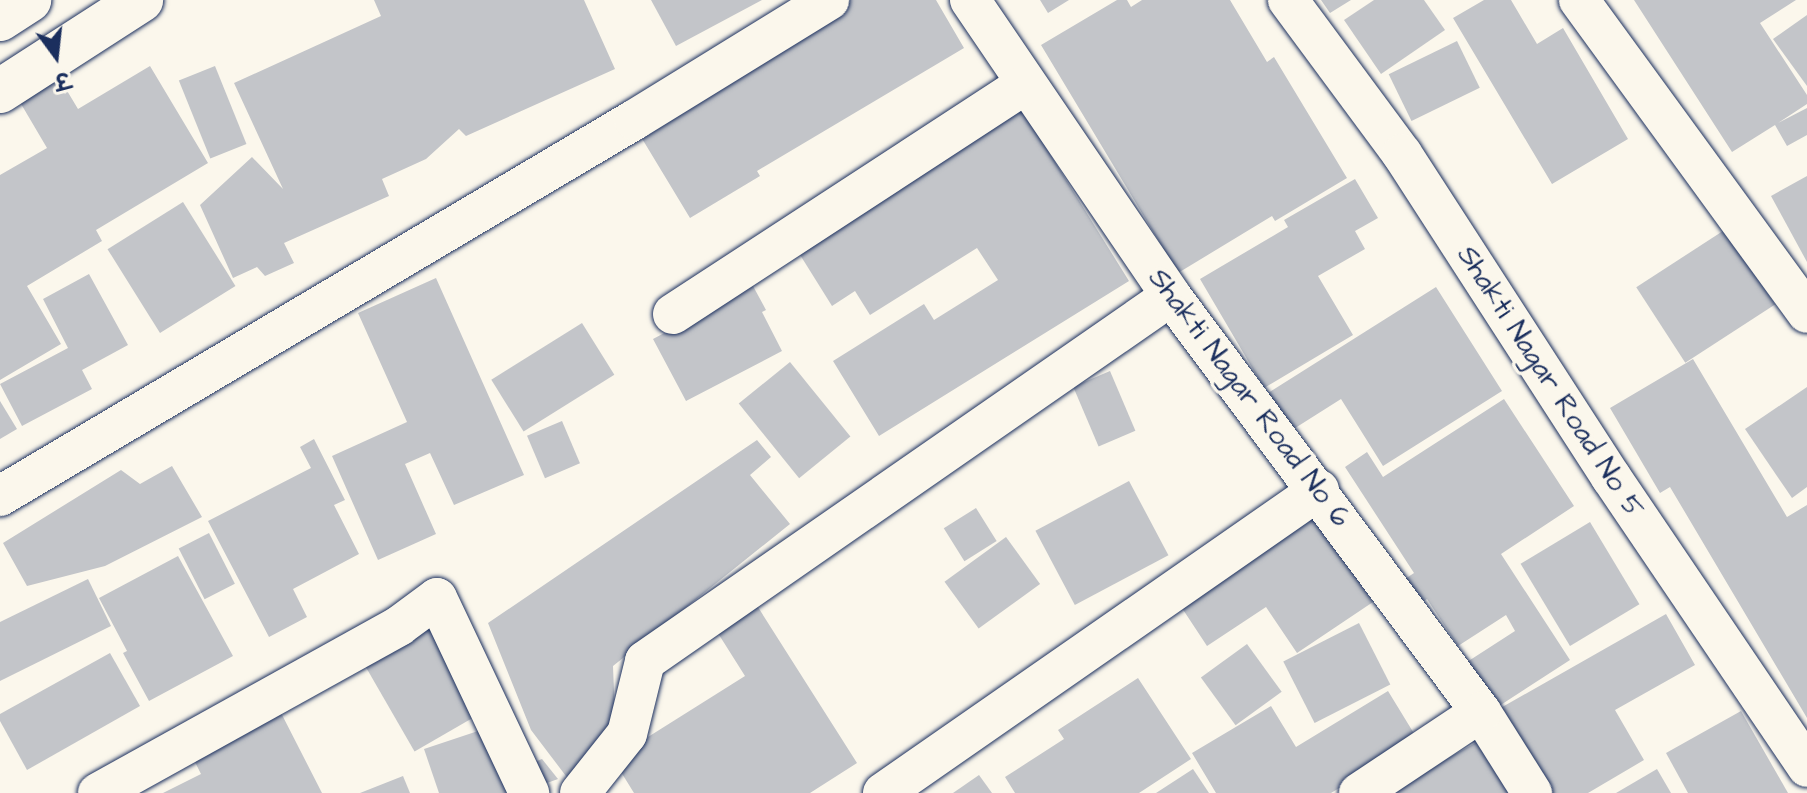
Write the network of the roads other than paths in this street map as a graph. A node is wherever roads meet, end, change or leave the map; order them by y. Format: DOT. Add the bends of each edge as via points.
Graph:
graph roads {
  1 [pos="29,0"];
  2 [pos="141,0"];
  3 [pos="829,0"];
  4 [pos="970,0"];
  5 [pos="1288,0"];
  6 [pos="1579,0"];
  7 [pos="0,19"];
  8 [pos="1026,84"];
  9 [pos="0,91"];
  10 [pos="1171,296"];
  11 [pos="1807,313"];
  12 [pos="673,314"];
  13 [pos="1319,490"];
  14 [pos="0,496"];
  15 [pos="1481,712"];
  16 [pos="1807,767"];
  17 [pos="98,793"];
  18 [pos="529,793"];
  19 [pos="580,793"];
  20 [pos="883,793"];
  21 [pos="1359,793"];
  22 [pos="1532,793"];
  1 -- 7 [label="street"];
  2 -- 9 [label="street"];
  3 -- 14 [label="street"];
  4 -- 8 [label="street, Shakti Nagar Road No 6"];
  5 -- 16 [label="street, Shakti Nagar Road No 5" via="1402,154"];
  6 -- 11 [label="street"];
  8 -- 10 [label="street, Shakti Nagar Road No 6"];
  8 -- 12 [label="street"];
  10 -- 13 [label="street, Shakti Nagar Road No 6"];
  10 -- 19 [label="street" via="645,661 627,734"];
  13 -- 15 [label="street, Shakti Nagar Road No 6"];
  13 -- 20 [label="street"];
  15 -- 21 [label="street"];
  15 -- 22 [label="street, Shakti Nagar Road No 6"];
  17 -- 18 [label="street" via="399,626 437,598"];
}
